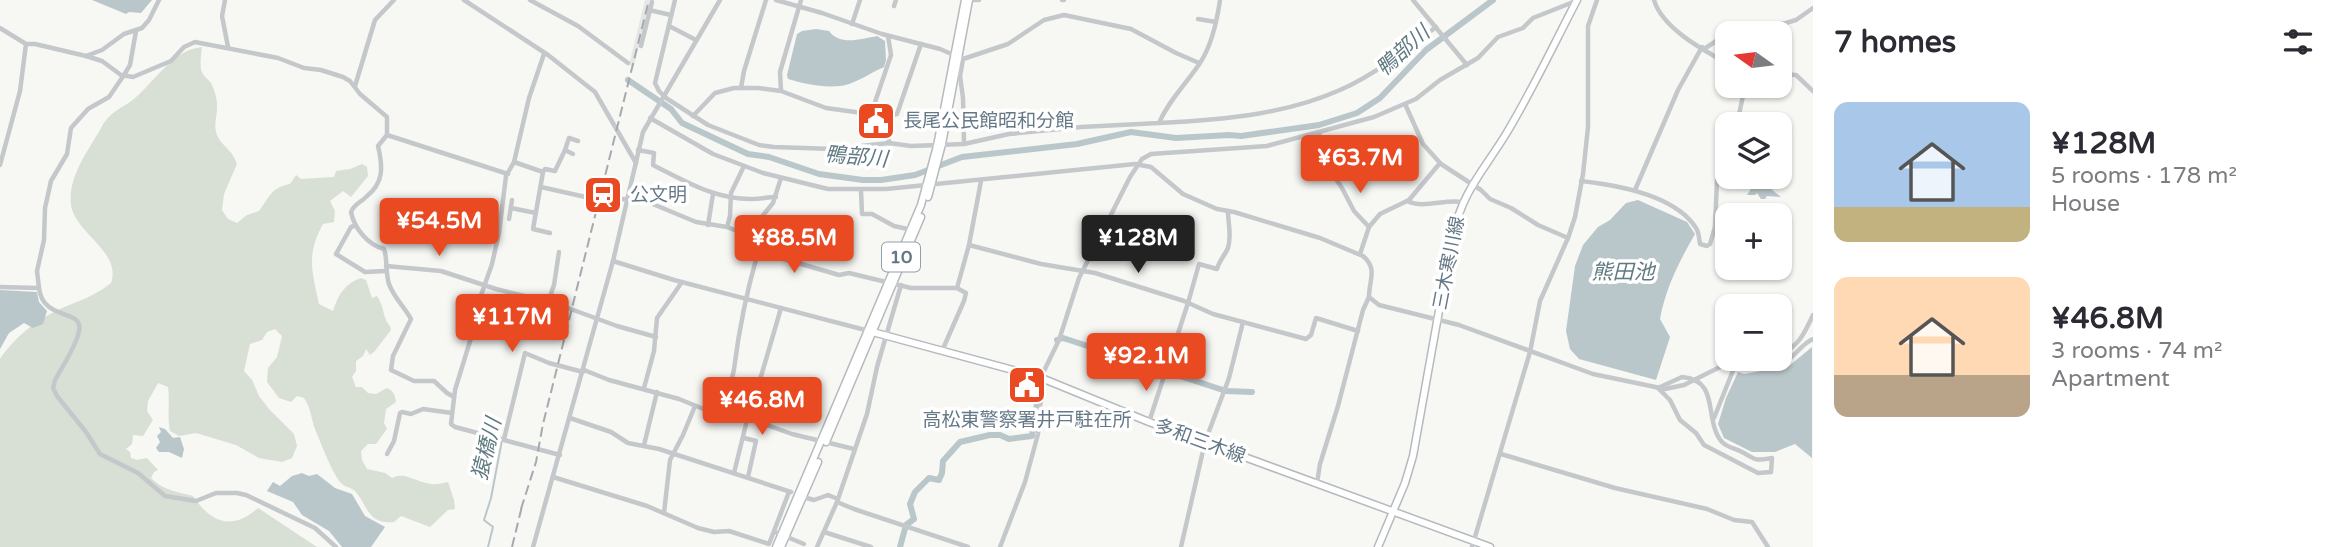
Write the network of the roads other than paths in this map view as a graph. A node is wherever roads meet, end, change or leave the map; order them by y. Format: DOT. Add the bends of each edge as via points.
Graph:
graph roads {
  1 [pos="159,0"];
  2 [pos="225,0"];
  3 [pos="394,0"];
  4 [pos="464,0"];
  5 [pos="530,0"];
  6 [pos="675,0"];
  7 [pos="720,0"];
  8 [pos="766,0"];
  9 [pos="776,0"];
  10 [pos="860,0"];
  11 [pos="972,0"];
  12 [pos="1220,0"];
  13 [pos="1413,0"];
  14 [pos="1597,0"];
  15 [pos="1654,0"];
  16 [pos="1577,1"];
  17 [pos="652,2"];
  18 [pos="800,3"];
  19 [pos="1813,8"];
  20 [pos="649,10"];
  21 [pos="671,15"];
  22 [pos="1198,19"];
  23 [pos="1792,21"];
  24 [pos="1216,22"];
  25 [pos="852,24"];
  26 [pos="669,26"];
  27 [pos="0,28"];
  28 [pos="1437,28"];
  29 [pos="136,31"];
  30 [pos="888,36"];
  31 [pos="696,40"];
  32 [pos="1715,41"];
  33 [pos="26,44"];
  34 [pos="921,44"];
  35 [pos="640,46"];
  36 [pos="228,48"];
  37 [pos="1703,48"];
  38 [pos="544,54"];
  39 [pos="1715,56"];
  40 [pos="86,57"];
  41 [pos="958,58"];
  42 [pos="628,63"];
  43 [pos="1200,63"];
  44 [pos="1466,65"];
  45 [pos="124,75"];
  46 [pos="1792,75"];
  47 [pos="355,86"];
  48 [pos="741,88"];
  49 [pos="781,91"];
  50 [pos="1813,91"];
  51 [pos="663,96"];
  52 [pos="1405,104"];
  53 [pos="871,114"];
  54 [pos="652,115"];
  55 [pos="693,116"];
  56 [pos="886,117"];
  57 [pos="1159,123"];
  58 [pos="1319,133"];
  59 [pos="387,135"];
  60 [pos="578,141"];
  61 [pos="890,143"];
  62 [pos="964,144"];
  63 [pos="939,145"];
  64 [pos="565,150"];
  65 [pos="638,150"];
  66 [pos="573,154"];
  67 [pos="514,162"];
  68 [pos="1440,162"];
  69 [pos="636,163"];
  70 [pos="1138,164"];
  71 [pos="0,165"];
  72 [pos="744,166"];
  73 [pos="543,172"];
  74 [pos="508,174"];
  75 [pos="782,178"];
  76 [pos="981,181"];
  77 [pos="1581,181"];
  78 [pos="930,182"];
  79 [pos="1471,185"];
  80 [pos="541,187"];
  81 [pos="1717,189"];
  82 [pos="1635,190"];
  83 [pos="861,191"];
  84 [pos="713,194"];
  85 [pos="730,197"];
  86 [pos="776,197"];
  87 [pos="628,199"];
  88 [pos="512,200"];
  89 [pos="1407,201"];
  90 [pos="1462,202"];
  91 [pos="510,208"];
  92 [pos="1228,211"];
  93 [pos="536,213"];
  94 [pos="509,219"];
  95 [pos="708,225"];
  96 [pos="354,226"];
  97 [pos="727,227"];
  98 [pos="1369,227"];
  99 [pos="914,231"];
  100 [pos="550,233"];
  101 [pos="746,236"];
  102 [pos="1567,238"];
  103 [pos="969,245"];
  104 [pos="559,252"];
  105 [pos="1360,254"];
  106 [pos="613,261"];
  107 [pos="386,268"];
  108 [pos="1082,271"];
  109 [pos="682,282"];
  110 [pos="485,284"];
  111 [pos="895,284"];
  112 [pos="0,287"];
  113 [pos="38,288"];
  114 [pos="957,288"];
  115 [pos="1369,297"];
  116 [pos="745,299"];
  117 [pos="548,302"];
  118 [pos="1188,303"];
  119 [pos="781,308"];
  120 [pos="1813,315"];
  121 [pos="597,319"];
  122 [pos="1438,319"];
  123 [pos="1243,322"];
  124 [pos="1358,331"];
  125 [pos="872,332"];
  126 [pos="886,335"];
  127 [pos="656,337"];
  128 [pos="1813,340"];
  129 [pos="1792,348"];
  130 [pos="942,351"];
  131 [pos="1530,352"];
  132 [pos="1715,369"];
  133 [pos="583,371"];
  134 [pos="1043,379"];
  135 [pos="1695,379"];
  136 [pos="644,388"];
  137 [pos="1658,388"];
  138 [pos="657,392"];
  139 [pos="454,397"];
  140 [pos="695,407"];
  141 [pos="727,411"];
  142 [pos="452,413"];
  143 [pos="570,418"];
  144 [pos="748,418"];
  145 [pos="1149,422"];
  146 [pos="1713,423"];
  147 [pos="744,438"];
  148 [pos="503,439"];
  149 [pos="824,441"];
  150 [pos="1205,442"];
  151 [pos="644,445"];
  152 [pos="854,449"];
  153 [pos="387,454"];
  154 [pos="672,454"];
  155 [pos="1501,454"];
  156 [pos="560,455"];
  157 [pos="734,473"];
  158 [pos="553,477"];
  159 [pos="748,477"];
  160 [pos="1317,483"];
  161 [pos="789,492"];
  162 [pos="802,495"];
  163 [pos="837,500"];
  164 [pos="1393,512"];
  165 [pos="664,513"];
  166 [pos="824,532"];
  167 [pos="781,534"];
  168 [pos="804,544"];
  169 [pos="1473,544"];
  170 [pos="336,547"];
  171 [pos="533,547"];
  172 [pos="779,547"];
  173 [pos="817,547"];
  174 [pos="871,547"];
  175 [pos="968,547"];
  176 [pos="1000,547"];
  177 [pos="1181,547"];
  178 [pos="1378,547"];
  179 [pos="1490,547"];
  180 [pos="1769,547"];
  1 -- 29 [label="street" via="149,20"];
  2 -- 36 [label="street" via="222,16"];
  3 -- 47 [label="street" via="375,20"];
  4 -- 38 [label="street"];
  5 -- 42 [label="street" via="578,26"];
  6 -- 21 [label="street"];
  7 -- 31 [label="street"];
  8 -- 48 [label="street"];
  9 -- 18 [label="street"];
  10 -- 25 [label="street"];
  11 -- 41 [label="main road, 10"];
  12 -- 24 [label="street"];
  13 -- 28 [label="street"];
  14 -- 77 [label="street" via="1587,33 1588,127"];
  15 -- 37 [label="street" via="1673,28"];
  16 -- 44 [label="street" via="1498,37"];
  16 -- 79 [label="main road, 三木寒川線" via="1507,133"];
  17 -- 20 [label="street"];
  18 -- 25 [label="street"];
  18 -- 49 [label="street" via="780,72"];
  19 -- 23 [label="street"];
  20 -- 21 [label="street"];
  20 -- 35 [label="street"];
  21 -- 26 [label="street"];
  22 -- 24 [label="street"];
  24 -- 43 [label="street"];
  25 -- 30 [label="street"];
  26 -- 31 [label="street"];
  26 -- 51 [label="street" via="655,83"];
  27 -- 33 [label="street"];
  28 -- 44 [label="street"];
  28 -- 57 [label="street" via="1364,77 1322,97 1240,117"];
  29 -- 40 [label="street"];
  29 -- 45 [label="street"];
  30 -- 34 [label="street"];
  30 -- 53 [label="street" via="891,55"];
  31 -- 51 [label="street"];
  32 -- 37 [label="street"];
  33 -- 40 [label="street"];
  33 -- 71 [label="street" via="20,91"];
  34 -- 41 [label="street"];
  34 -- 56 [label="street" via="897,114"];
  36 -- 45 [label="street" via="195,42 171,61 139,76"];
  36 -- 47 [label="street" via="327,72"];
  37 -- 39 [label="street"];
  37 -- 82 [label="street" via="1678,90"];
  38 -- 67 [label="street"];
  38 -- 69 [label="street" via="595,92"];
  40 -- 45 [label="street"];
  41 -- 43 [label="street" via="1008,44 1044,20 1064,15 1131,29"];
  41 -- 62 [label="street"];
  41 -- 63 [label="main road, 10"];
  43 -- 57 [label="street"];
  44 -- 52 [label="street"];
  45 -- 113 [label="street" via="109,97 88,109 71,128 67,153 51,181 45,208"];
  46 -- 50 [label="street"];
  47 -- 59 [label="street" via="387,117"];
  48 -- 49 [label="street"];
  48 -- 55 [label="street" via="712,95"];
  49 -- 53 [label="street" via="825,108"];
  51 -- 54 [label="street"];
  51 -- 55 [label="street"];
  52 -- 58 [label="street"];
  52 -- 68 [label="street" via="1423,144"];
  53 -- 56 [label="street"];
  54 -- 65 [label="street"];
  54 -- 72 [label="street" via="701,148"];
  55 -- 61 [label="street" via="732,135 774,147 833,149"];
  56 -- 61 [label="street"];
  57 -- 62 [label="street" via="1009,134"];
  58 -- 70 [label="street" via="1255,148 1151,154"];
  58 -- 98 [label="street" via="1320,155"];
  59 -- 74 [label="street"];
  59 -- 96 [label="street" via="378,146 379,182 351,208"];
  60 -- 64 [label="street" via="569,138"];
  61 -- 63 [label="street"];
  62 -- 63 [label="street"];
  63 -- 78 [label="main road, 10"];
  64 -- 66 [label="street"];
  64 -- 73 [label="street" via="555,171"];
  65 -- 69 [label="street"];
  65 -- 84 [label="street" via="654,153 653,165"];
  67 -- 73 [label="street"];
  67 -- 74 [label="street"];
  68 -- 79 [label="street"];
  68 -- 89 [label="street"];
  69 -- 87 [label="street"];
  70 -- 76 [label="street"];
  70 -- 92 [label="street" via="1151,167 1183,194"];
  70 -- 108 [label="street"];
  72 -- 75 [label="street"];
  72 -- 85 [label="street"];
  73 -- 80 [label="street"];
  74 -- 110 [label="street"];
  75 -- 83 [label="street"];
  75 -- 86 [label="street"];
  76 -- 78 [label="street"];
  76 -- 103 [label="street"];
  77 -- 82 [label="street"];
  77 -- 102 [label="street"];
  78 -- 83 [label="street"];
  78 -- 99 [label="main road, 10"];
  79 -- 90 [label="main road, 三木寒川線"];
  79 -- 102 [label="street"];
  80 -- 87 [label="street" via="599,200"];
  80 -- 93 [label="street"];
  81 -- 82 [label="street" via="1715,227 1707,246 1700,244 1698,229 1682,212"];
  83 -- 99 [label="street" via="862,214"];
  84 -- 85 [label="street"];
  84 -- 95 [label="street"];
  85 -- 86 [label="street"];
  85 -- 97 [label="street"];
  86 -- 101 [label="street"];
  87 -- 95 [label="street"];
  87 -- 106 [label="street"];
  88 -- 91 [label="street"];
  89 -- 90 [label="street"];
  89 -- 98 [label="street" via="1380,214"];
  90 -- 122 [label="main road, 三木寒川線"];
  91 -- 93 [label="street"];
  91 -- 94 [label="street"];
  92 -- 105 [label="street"];
  92 -- 118 [label="street" via="1231,232 1227,251 1217,269 1199,264"];
  93 -- 100 [label="street" via="533,229"];
  95 -- 97 [label="street"];
  96 -- 107 [label="street" via="384,249"];
  96 -- 107 [label="street" via="336,254 361,271 377,273"];
  97 -- 101 [label="street"];
  98 -- 105 [label="street"];
  99 -- 111 [label="main road, 10"];
  101 -- 111 [label="street" via="784,258 839,275 849,273"];
  101 -- 116 [label="street" via="744,245 757,256"];
  102 -- 131 [label="street" via="1539,300"];
  103 -- 108 [label="street"];
  103 -- 114 [label="street"];
  104 -- 117 [label="street"];
  105 -- 115 [label="street" via="1373,272"];
  106 -- 109 [label="street"];
  106 -- 121 [label="street"];
  107 -- 110 [label="street" via="441,271"];
  107 -- 139 [label="street" via="390,288 411,319 391,370 414,381 434,381"];
  108 -- 118 [label="street"];
  108 -- 134 [label="street"];
  109 -- 116 [label="street"];
  109 -- 127 [label="street" via="657,318"];
  110 -- 117 [label="street"];
  110 -- 139 [label="street"];
  111 -- 114 [label="street"];
  111 -- 125 [label="main road, 10"];
  111 -- 126 [label="street"];
  112 -- 113 [label="street"];
  113 -- 170 [label="street" via="47,307 78,321 79,332 53,388 100,454 138,472 169,498 196,502 216,493 246,495 315,528"];
  114 -- 130 [label="street" via="965,293 964,301"];
  115 -- 122 [label="street" via="1391,308"];
  115 -- 124 [label="street"];
  116 -- 119 [label="street"];
  116 -- 141 [label="street" via="725,398"];
  117 -- 121 [label="street"];
  118 -- 123 [label="street"];
  118 -- 145 [label="street"];
  119 -- 125 [label="street"];
  119 -- 144 [label="street"];
  120 -- 129 [label="street"];
  121 -- 127 [label="street"];
  121 -- 133 [label="street"];
  122 -- 131 [label="street"];
  122 -- 164 [label="main road, 三木寒川線" via="1413,456"];
  123 -- 124 [label="street" via="1306,339 1316,318"];
  123 -- 150 [label="street"];
  124 -- 160 [label="street"];
  125 -- 126 [label="main road, 多和三木線"];
  125 -- 149 [label="main road, 10"];
  126 -- 130 [label="main road, 多和三木線"];
  126 -- 152 [label="street"];
  127 -- 136 [label="street"];
  128 -- 146 [label="street" via="1781,364 1734,369"];
  130 -- 134 [label="main road, 多和三木線"];
  131 -- 137 [label="street" via="1593,374"];
  131 -- 155 [label="street"];
  132 -- 135 [label="street"];
  133 -- 136 [label="street"];
  133 -- 143 [label="street"];
  133 -- 148 [label="street" via="526,353"];
  134 -- 145 [label="main road, 多和三木線"];
  134 -- 176 [label="street" via="1038,434"];
  135 -- 137 [label="street" via="1675,388"];
  135 -- 137 [label="street" via="1675,378"];
  135 -- 146 [label="street" via="1707,393"];
  136 -- 138 [label="street"];
  137 -- 146 [label="street" via="1704,445 1758,473 1771,472 1772,458 1758,460 1727,446"];
  138 -- 140 [label="street"];
  138 -- 151 [label="street"];
  139 -- 142 [label="street"];
  140 -- 141 [label="street"];
  140 -- 154 [label="street"];
  141 -- 144 [label="street"];
  142 -- 148 [label="street" via="455,427"];
  142 -- 153 [label="street" via="402,412"];
  143 -- 151 [label="street" via="628,443"];
  143 -- 156 [label="street"];
  144 -- 147 [label="street"];
  144 -- 149 [label="street"];
  145 -- 150 [label="main road, 多和三木線"];
  147 -- 157 [label="street"];
  147 -- 159 [label="street" via="756,441"];
  148 -- 156 [label="street"];
  149 -- 152 [label="street"];
  149 -- 162 [label="main road, 10"];
  149 -- 162 [label="main road, 10"];
  150 -- 160 [label="main road, 多和三木線"];
  150 -- 177 [label="street"];
  151 -- 154 [label="street"];
  152 -- 163 [label="street"];
  154 -- 157 [label="street"];
  154 -- 165 [label="street"];
  155 -- 169 [label="street"];
  155 -- 180 [label="street" via="1752,522"];
  156 -- 158 [label="street"];
  157 -- 159 [label="street"];
  158 -- 165 [label="street"];
  158 -- 171 [label="street"];
  159 -- 161 [label="street"];
  160 -- 164 [label="main road, 多和三木線"];
  161 -- 162 [label="street"];
  161 -- 167 [label="street"];
  162 -- 163 [label="street" via="814,500 828,495"];
  162 -- 167 [label="main road, 10"];
  163 -- 166 [label="street"];
  163 -- 175 [label="street"];
  164 -- 169 [label="main road, 多和三木線"];
  164 -- 178 [label="main road, 三木寒川線"];
  165 -- 167 [label="street" via="698,528 729,531 769,544"];
  166 -- 173 [label="street"];
  166 -- 174 [label="street"];
  167 -- 168 [label="street"];
  167 -- 172 [label="main road, 10"];
  169 -- 179 [label="main road, 多和三木線"];
}
